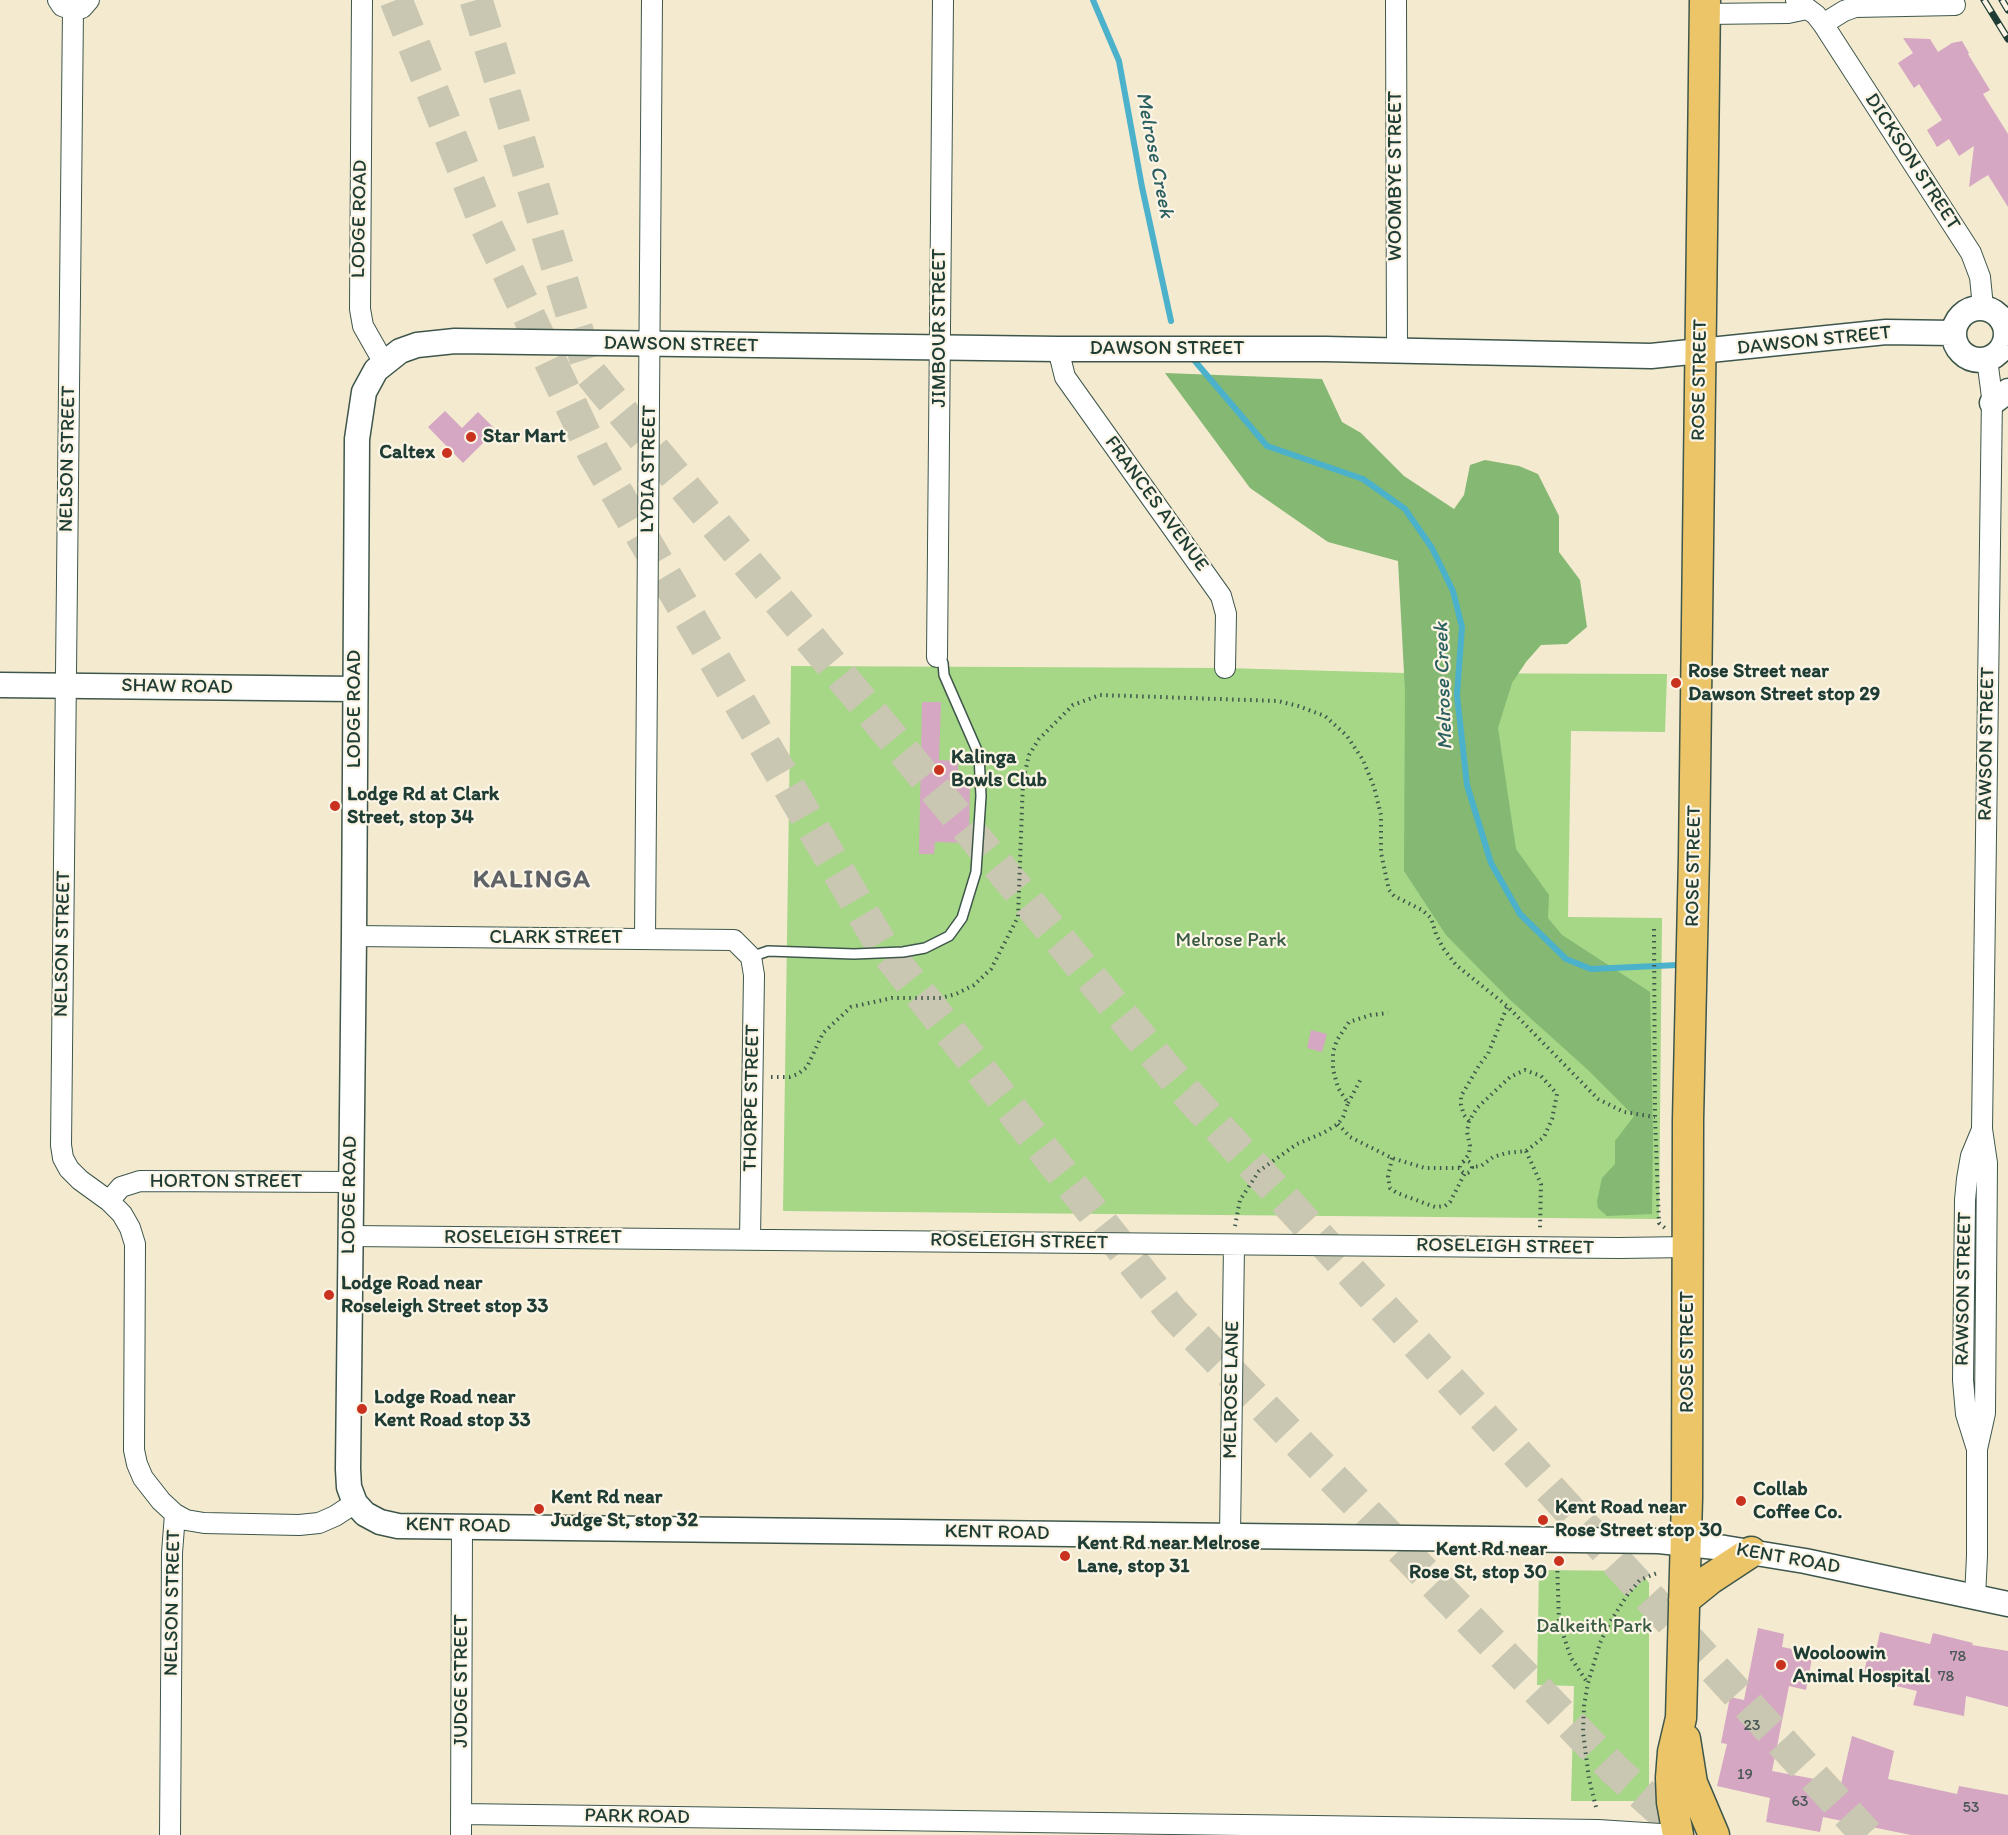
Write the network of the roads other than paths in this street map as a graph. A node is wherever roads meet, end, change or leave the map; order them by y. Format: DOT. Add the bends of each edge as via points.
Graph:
graph roads {
  1 [pos="362,0"];
  2 [pos="652,0"];
  3 [pos="943,0"];
  4 [pos="1396,0"];
  5 [pos="73,3"];
  6 [pos="1802,5"];
  7 [pos="1955,5"];
  8 [pos="1705,7"];
  9 [pos="1823,24"];
  10 [pos="1983,307"];
  11 [pos="1953,333"];
  12 [pos="650,345"];
  13 [pos="940,347"];
  14 [pos="1058,349"];
  15 [pos="2000,350"];
  16 [pos="1397,351"];
  17 [pos="1700,353"];
  18 [pos="384,363"];
  19 [pos="2000,397"];
  20 [pos="937,657"];
  21 [pos="1225,668"];
  22 [pos="0,685"];
  23 [pos="65,686"];
  24 [pos="355,689"];
  25 [pos="354,936"];
  26 [pos="645,939"];
  27 [pos="751,957"];
  28 [pos="350,1182"];
  29 [pos="109,1201"];
  30 [pos="350,1236"];
  31 [pos="750,1239"];
  32 [pos="1234,1245"];
  33 [pos="1689,1247"];
  34 [pos="355,1503"];
  35 [pos="175,1514"];
  36 [pos="462,1527"];
  37 [pos="1230,1535"];
  38 [pos="1685,1544"];
  39 [pos="1751,1552"];
  40 [pos="1976,1597"];
  41 [pos="1684,1600"];
  42 [pos="2008,1604"];
  43 [pos="1681,1718"];
  44 [pos="462,1814"];
  45 [pos="1101,1830"];
  46 [pos="170,1835"];
  47 [pos="461,1835"];
  48 [pos="1677,1835"];
  49 [pos="1714,1835"];
  1 -- 18 [label="street, LODGE ROAD" via="360,309 363,326"];
  2 -- 12 [label="street, LYDIA STREET"];
  3 -- 13 [label="street, JIMBOUR STREET"];
  4 -- 16 [label="street, WOOMBYE STREET"];
  5 -- 23 [label="street, NELSON STREET"];
  6 -- 8 [label="street" via="1788,13"];
  6 -- 9 [label="street, DICKSON STREET"];
  7 -- 9 [label="street" via="1855,7"];
  8 -- 17 [label="main road, ROSE STREET"];
  9 -- 10 [label="street, DICKSON STREET" via="1971,253 1980,277"];
  10 -- 11 [label="street" via="1974,307 1959,317"];
  10 -- 15 [label="street" via="2003,320 2006,337"];
  11 -- 15 [label="street" via="1964,355 1979,360"];
  11 -- 17 [label="street, DAWSON STREET" via="1886,332"];
  12 -- 13 [label="street, DAWSON STREET"];
  12 -- 18 [label="street, DAWSON STREET" via="455,342 417,345"];
  12 -- 26 [label="street, LYDIA STREET"];
  13 -- 14 [label="street, DAWSON STREET"];
  13 -- 20 [label="street, JIMBOUR STREET"];
  14 -- 16 [label="street, DAWSON STREET"];
  14 -- 21 [label="street, FRANCES AVENUE" via="1065,377 1221,596 1226,614"];
  15 -- 19 [label="street, RAWSON STREET" via="1992,384"];
  16 -- 17 [label="street, DAWSON STREET" via="1651,357"];
  17 -- 33 [label="main road, ROSE STREET"];
  18 -- 24 [label="street, LODGE ROAD" via="364,392 357,439"];
  19 -- 40 [label="street, RAWSON STREET" via="1982,1129 1987,1163 1984,1413 1977,1449"];
  20 -- 27 [label="lane" via="943,663 944,675 979,755 981,796 976,872 962,918 949,936 925,948 854,954 768,951"];
  22 -- 23 [label="street, SHAW ROAD"];
  23 -- 24 [label="street, SHAW ROAD"];
  23 -- 29 [label="street, NELSON STREET" via="61,1145 69,1169"];
  24 -- 25 [label="street, LODGE ROAD"];
  25 -- 26 [label="street, CLARK STREET"];
  25 -- 28 [label="street, LODGE ROAD"];
  26 -- 27 [label="street, CLARK STREET" via="734,940"];
  27 -- 31 [label="street, THORPE STREET" via="754,975"];
  28 -- 29 [label="street, HORTON STREET" via="140,1181 121,1187"];
  28 -- 30 [label="street, LODGE ROAD"];
  29 -- 35 [label="street, NELSON STREET" via="130,1227 135,1244 134,1450 143,1478"];
  30 -- 31 [label="street, ROSELEIGH STREET"];
  30 -- 34 [label="street, LODGE ROAD" via="348,1469"];
  31 -- 32 [label="street, ROSELEIGH STREET"];
  32 -- 33 [label="street, ROSELEIGH STREET"];
  32 -- 37 [label="street, MELROSE LANE"];
  33 -- 38 [label="main road, ROSE STREET"];
  34 -- 35 [label="street" via="319,1523 299,1525 204,1523"];
  34 -- 36 [label="street, KENT ROAD" via="380,1522"];
  35 -- 46 [label="street, NELSON STREET"];
  36 -- 37 [label="street, KENT ROAD"];
  36 -- 44 [label="street, JUDGE STREET"];
  37 -- 38 [label="street, KENT ROAD" via="1659,1540"];
  38 -- 39 [label="street, KENT ROAD"];
  38 -- 41 [label="main road, ROSE STREET"];
  39 -- 40 [label="street, KENT ROAD"];
  39 -- 41 [label="main road"];
  40 -- 42 [label="street, KENT ROAD"];
  41 -- 43 [label="main road, ROSE STREET"];
  43 -- 48 [label="main road, ROSE STREET" via="1671,1778"];
  43 -- 49 [label="main road, ROSE STREET" via="1692,1783"];
  44 -- 45 [label="street, PARK ROAD"];
  44 -- 47 [label="street, JUDGE STREET"];
  45 -- 48 [label="street, PARK ROAD" via="1598,1830"];
}
